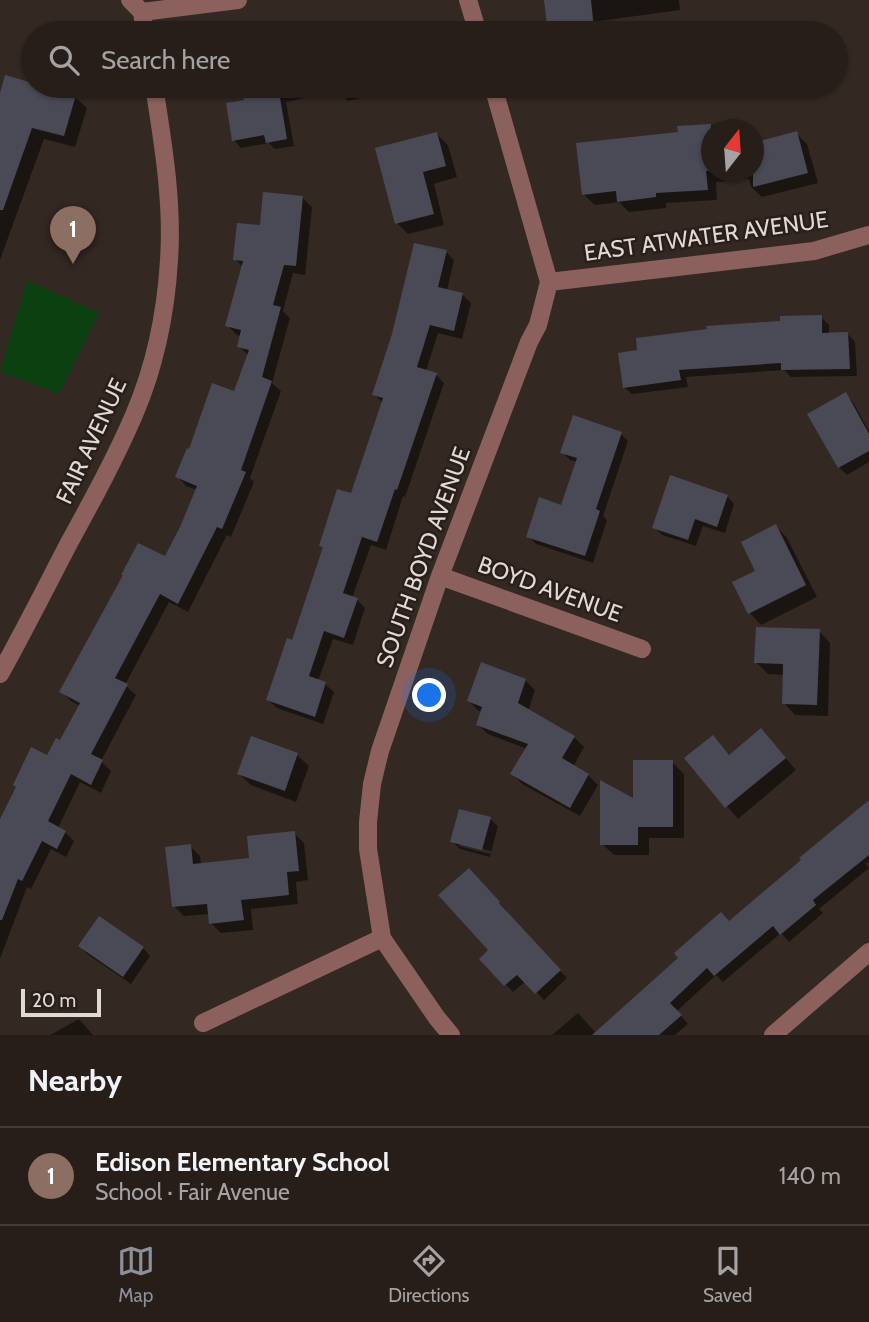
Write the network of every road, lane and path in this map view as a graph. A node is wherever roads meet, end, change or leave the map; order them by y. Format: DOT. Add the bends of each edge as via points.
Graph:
graph roads {
  1 [pos="238,0"];
  2 [pos="468,0"];
  3 [pos="136,6"];
  4 [pos="474,21"];
  5 [pos="156,98"];
  6 [pos="496,98"];
  7 [pos="869,235"];
  8 [pos="549,282"];
  9 [pos="440,576"];
  10 [pos="642,649"];
  11 [pos="0,674"];
  12 [pos="382,938"];
  13 [pos="869,953"];
  14 [pos="203,1023"];
  15 [pos="451,1035"];
  16 [pos="773,1035"];
  1 -- 3 [label="street"];
  2 -- 4 [label="street"];
  5 -- 11 [label="street, FAIR AVENUE" via="170,217 169,259 149,374 98,489"];
  6 -- 8 [label="street"];
  7 -- 8 [label="street, EAST ATWATER AVENUE" via="814,251"];
  8 -- 9 [label="street, SOUTH BOYD AVENUE" via="538,325"];
  9 -- 10 [label="street, BOYD AVENUE"];
  9 -- 12 [label="street, SOUTH BOYD AVENUE" via="372,784 369,849"];
  12 -- 14 [label="street"];
  12 -- 15 [label="street, SOUTH BOYD AVENUE"];
  13 -- 16 [label="street"];
}
